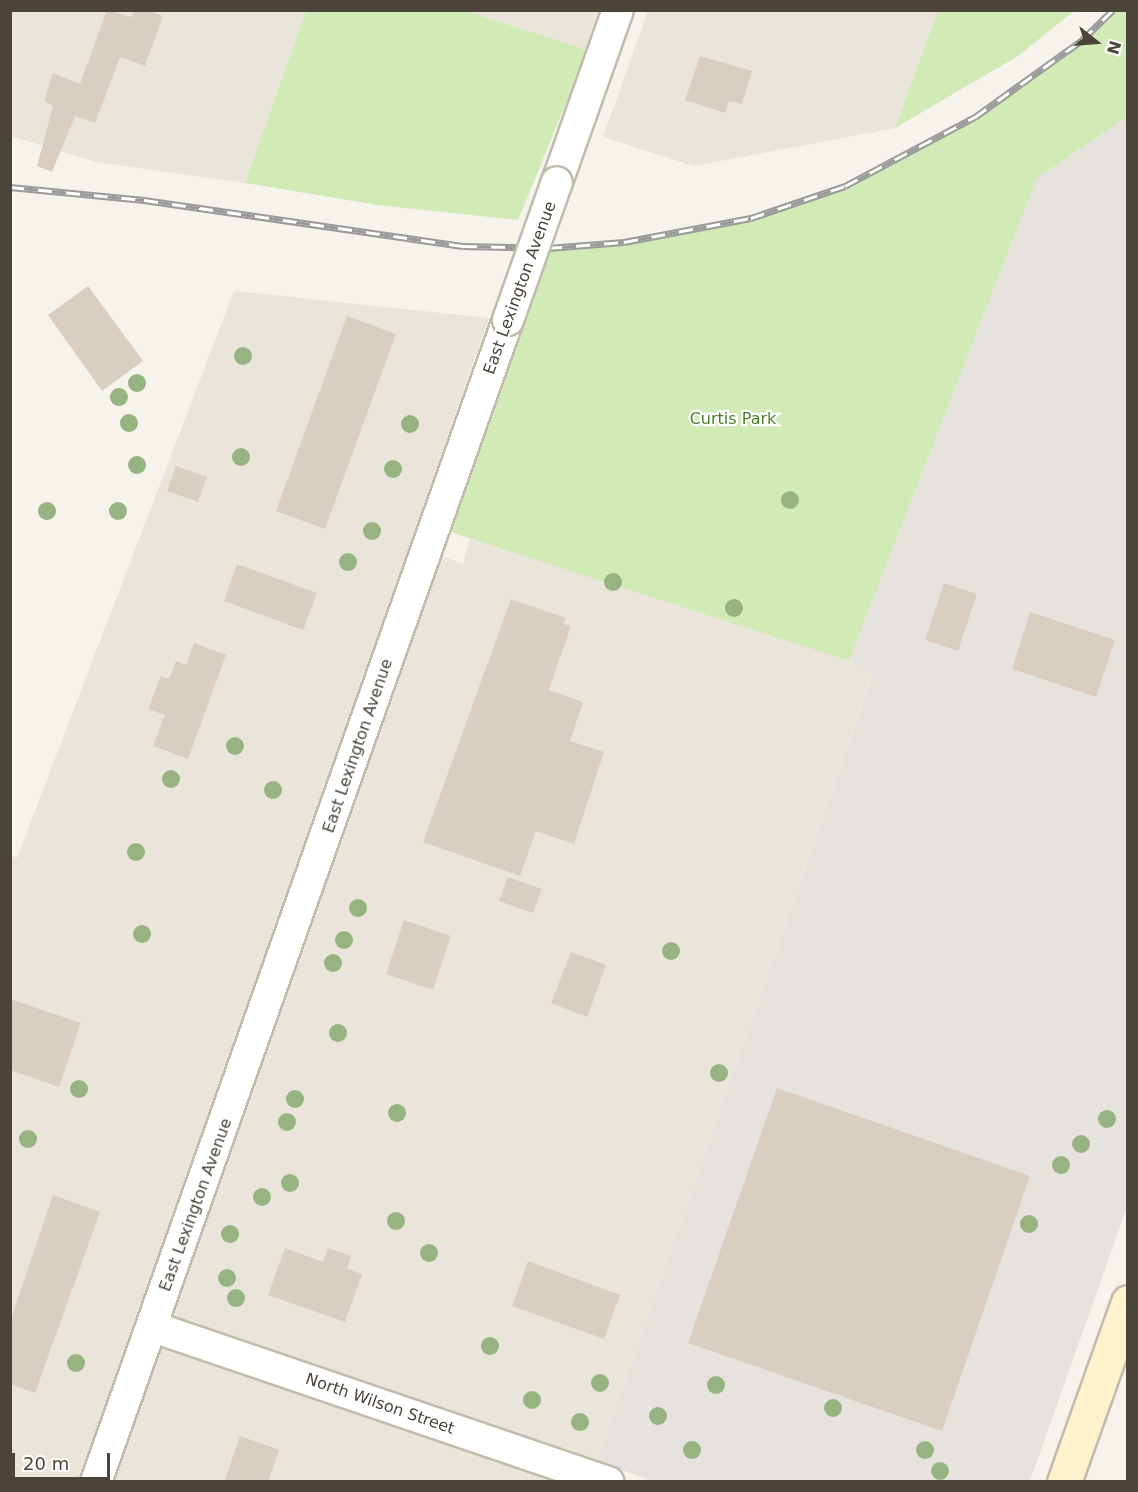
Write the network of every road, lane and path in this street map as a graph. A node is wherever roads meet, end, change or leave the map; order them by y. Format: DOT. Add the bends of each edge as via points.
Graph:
graph roads {
  1 [pos="618,10"];
  2 [pos="1128,1302"];
  3 [pos="153,1327"];
  4 [pos="96,1482"];
  5 [pos="608,1482"];
  6 [pos="1064,1482"];
  1 -- 3 [label="street, East Lexington Avenue, bridge"];
  2 -- 6 [label="main road"];
  3 -- 4 [label="street, East Lexington Avenue"];
  3 -- 5 [label="street, North Wilson Street"];
}
